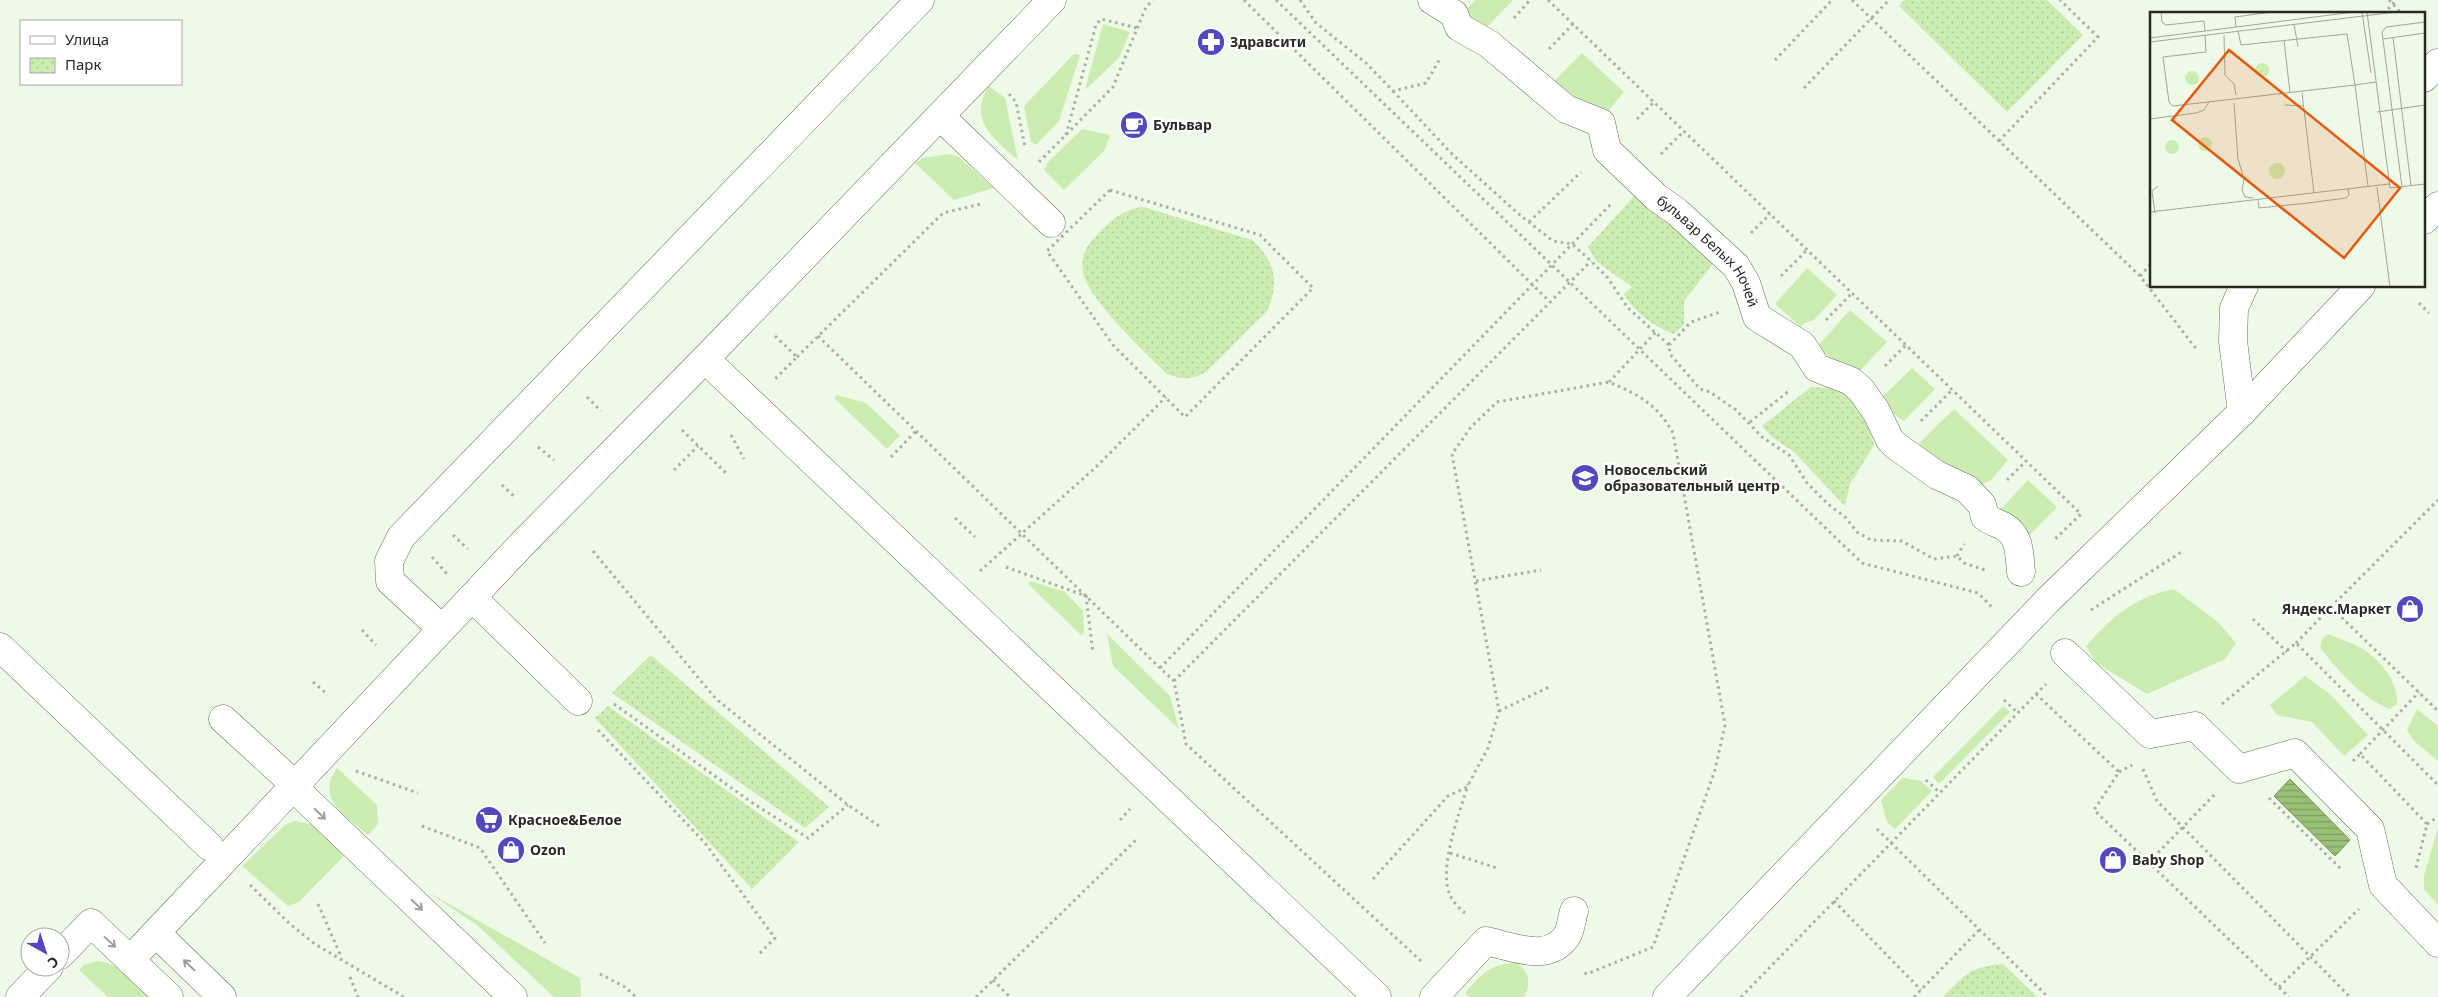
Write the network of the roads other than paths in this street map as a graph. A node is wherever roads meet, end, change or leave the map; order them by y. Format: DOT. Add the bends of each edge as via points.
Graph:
graph roads {
  1 [pos="920,0"];
  2 [pos="1052,0"];
  3 [pos="1432,0"];
  4 [pos="2438,63"];
  5 [pos="2426,76"];
  6 [pos="940,116"];
  7 [pos="2438,206"];
  8 [pos="2426,218"];
  9 [pos="1051,222"];
  10 [pos="2243,288"];
  11 [pos="2360,288"];
  12 [pos="705,359"];
  13 [pos="2242,412"];
  14 [pos="2021,572"];
  15 [pos="483,608"];
  16 [pos="442,629"];
  17 [pos="0,647"];
  18 [pos="2065,653"];
  19 [pos="583,710"];
  20 [pos="222,719"];
  21 [pos="294,786"];
  22 [pos="209,846"];
  23 [pos="1574,911"];
  24 [pos="156,934"];
  25 [pos="2438,943"];
  26 [pos="70,945"];
  27 [pos="130,960"];
  28 [pos="39,977"];
  29 [pos="20,997"];
  30 [pos="169,997"];
  31 [pos="222,997"];
  32 [pos="513,997"];
  33 [pos="1377,997"];
  34 [pos="1434,997"];
  35 [pos="1667,997"];
  1 -- 16 [label="street" via="401,537 389,561 390,581"];
  2 -- 6 [label="street"];
  3 -- 14 [label="street, бульвар Белых Ночей" via="1454,14 1459,26 1489,44 1566,110 1601,123 1607,150 1736,266 1746,283 1757,318 1802,345 1817,368 1851,381 1876,411 1896,446 1937,475 1967,489 1982,505 1985,517 2004,526 2014,536 2019,545"];
  4 -- 5 [label="street"];
  6 -- 9 [label="street"];
  6 -- 12 [label="street"];
  7 -- 8 [label="street"];
  10 -- 13 [label="street" via="2234,308 2233,341"];
  11 -- 13 [label="street"];
  12 -- 16 [label="street"];
  12 -- 33 [label="street"];
  13 -- 35 [label="street" via="2049,599"];
  15 -- 19 [label="street"];
  16 -- 21 [label="street"];
  17 -- 22 [label="street"];
  18 -- 25 [label="street" via="2150,734 2195,726 2239,769 2295,754 2370,829 2383,885"];
  20 -- 21 [label="street"];
  21 -- 24 [label="street"];
  21 -- 32 [label="street, one-way"];
  23 -- 34 [label="street" via="1568,933 1554,949 1542,953 1486,941"];
  24 -- 27 [label="street"];
  31 -- 24 [label="street, one-way"];
  26 -- 27 [label="street, one-way" via="91,923"];
  27 -- 30 [label="street"];
  28 -- 29 [label="street"];
}
